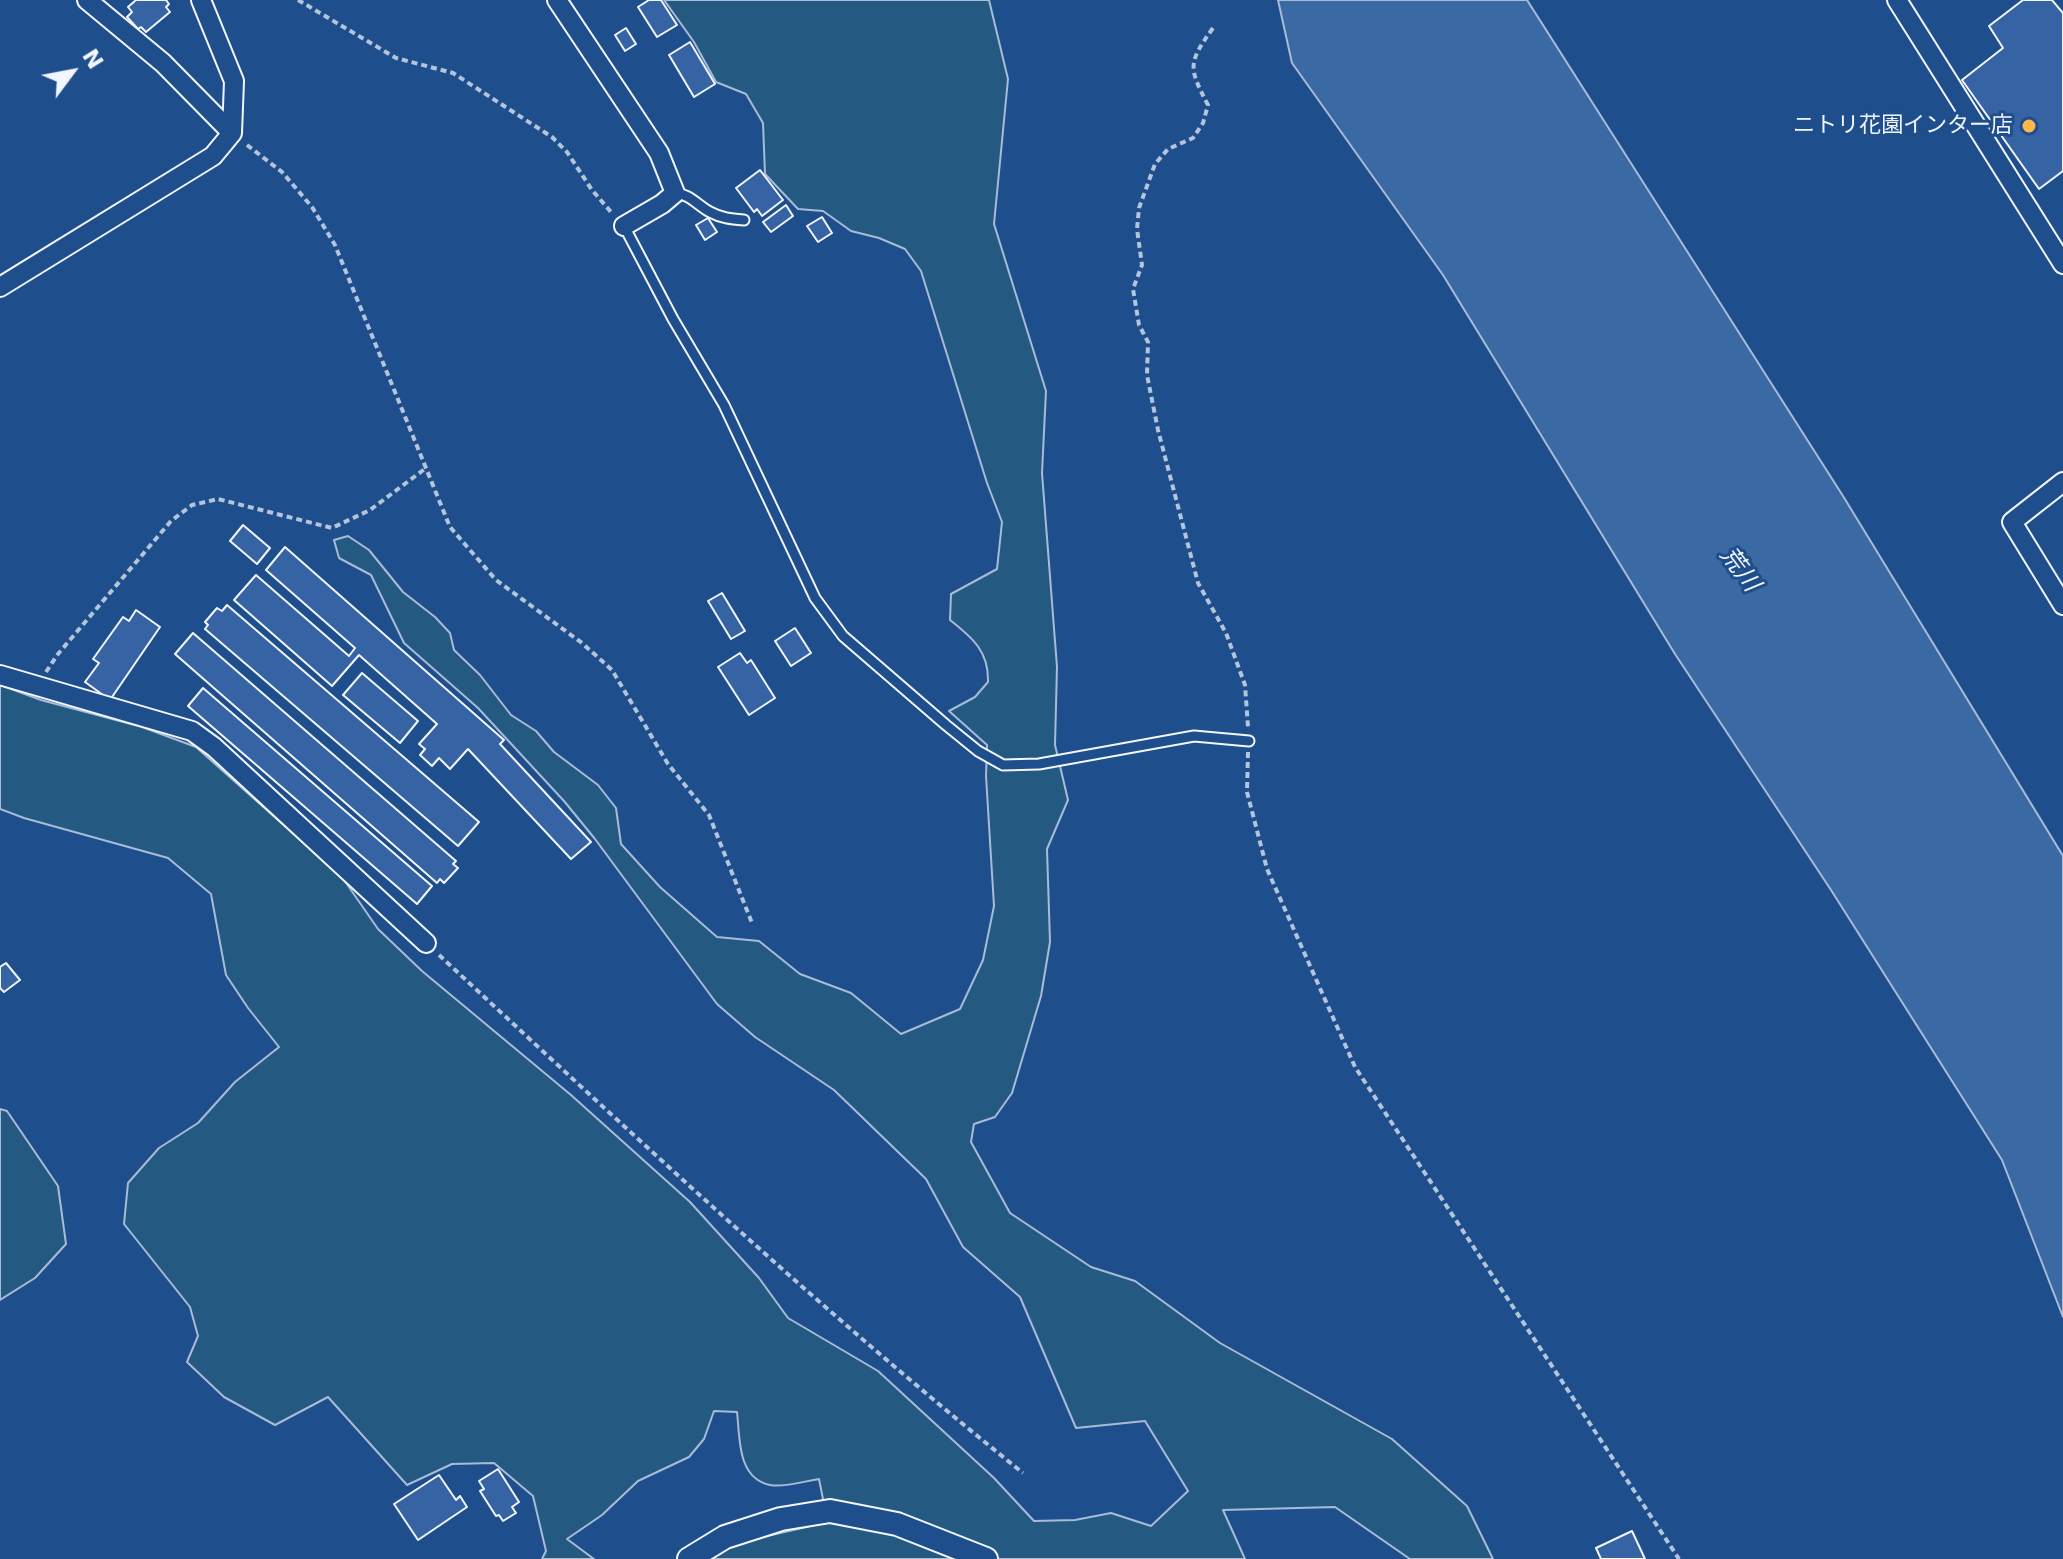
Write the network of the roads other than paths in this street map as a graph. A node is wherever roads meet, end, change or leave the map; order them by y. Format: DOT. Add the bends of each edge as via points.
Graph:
graph roads {
  1 [pos="87,0"];
  2 [pos="201,0"];
  3 [pos="557,0"];
  4 [pos="1897,0"];
  5 [pos="232,133"];
  6 [pos="675,193"];
  7 [pos="744,220"];
  8 [pos="624,226"];
  9 [pos="2063,264"];
  10 [pos="0,287"];
  11 [pos="2063,482"];
  12 [pos="2063,605"];
  13 [pos="0,675"];
  14 [pos="1249,741"];
  15 [pos="426,943"];
  16 [pos="689,1559"];
  17 [pos="986,1559"];
  1 -- 5 [label="street" via="163,63"];
  2 -- 5 [label="street" via="234,81"];
  3 -- 6 [label="street" via="659,153"];
  4 -- 9 [label="street"];
  5 -- 10 [label="street" via="213,156"];
  6 -- 7 [label="lane" via="686,194 724,219"];
  6 -- 8 [label="street"];
  8 -- 14 [label="lane" via="724,405 815,598 843,636 946,725 1003,765 1039,764 1194,736"];
  11 -- 12 [label="street" via="2012,522"];
  13 -- 15 [label="street" via="192,731"];
  16 -- 17 [label="street" via="725,1537 781,1519 830,1511 897,1524"];
}
